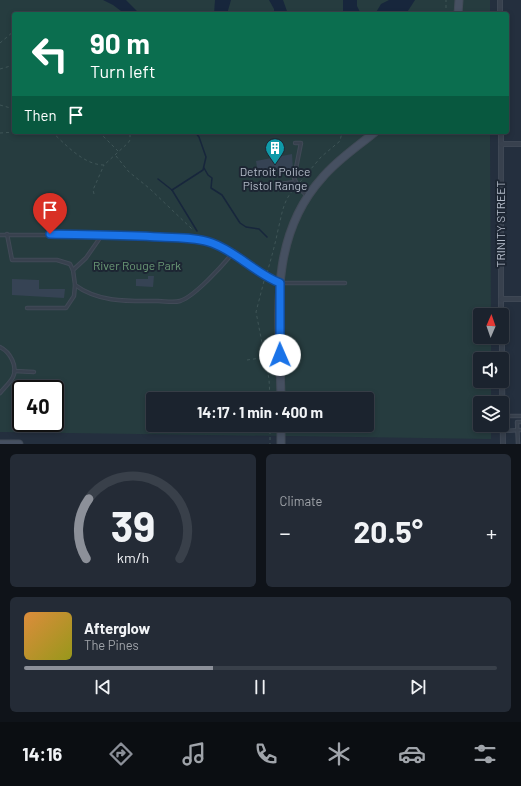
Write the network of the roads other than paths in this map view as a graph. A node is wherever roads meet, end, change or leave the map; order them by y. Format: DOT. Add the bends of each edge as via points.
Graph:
graph roads {
  1 [pos="459,0"];
  2 [pos="500,0"];
  3 [pos="458,12"];
  4 [pos="500,12"];
  5 [pos="373,134"];
  6 [pos="501,134"];
  7 [pos="295,143"];
  8 [pos="501,144"];
  9 [pos="521,144"];
  10 [pos="296,182"];
  11 [pos="280,184"];
  12 [pos="308,196"];
  13 [pos="50,229"];
  14 [pos="7,234"];
  15 [pos="50,234"];
  16 [pos="102,234"];
  17 [pos="0,235"];
  18 [pos="232,254"];
  19 [pos="73,270"];
  20 [pos="280,283"];
  21 [pos="345,283"];
  22 [pos="75,285"];
  23 [pos="501,299"];
  24 [pos="521,299"];
  25 [pos="27,308"];
  26 [pos="501,308"];
  27 [pos="0,347"];
  28 [pos="14,371"];
  29 [pos="34,372"];
  30 [pos="281,392"];
  31 [pos="0,393"];
  32 [pos="509,416"];
  33 [pos="521,416"];
  34 [pos="521,422"];
  35 [pos="517,430"];
  36 [pos="521,430"];
  37 [pos="509,431"];
  38 [pos="281,432"];
  39 [pos="503,432"];
  40 [pos="517,437"];
  41 [pos="521,437"];
  42 [pos="0,444"];
  43 [pos="18,444"];
  44 [pos="281,444"];
  45 [pos="503,444"];
  46 [pos="518,444"];
  1 -- 3 [label="street"];
  2 -- 4 [label="street"];
  5 -- 12 [label="street" via="329,170"];
  6 -- 8 [label="street, TRINITY STREET"];
  7 -- 10 [label="lane" via="301,143 294,178"];
  8 -- 9 [label="street"];
  8 -- 23 [label="street, TRINITY STREET"];
  10 -- 11 [label="lane"];
  10 -- 12 [label="lane"];
  12 -- 20 [label="street" via="287,237"];
  13 -- 15 [label="lane"];
  14 -- 15 [label="lane"];
  14 -- 17 [label="lane"];
  14 -- 19 [label="lane" via="12,260 57,260 70,264"];
  15 -- 16 [label="lane"];
  16 -- 18 [label="lane" via="197,239 212,243"];
  16 -- 19 [label="lane" via="86,258"];
  18 -- 20 [label="lane" via="265,277"];
  18 -- 22 [label="lane" via="219,269 180,302 114,300 83,291"];
  19 -- 22 [label="lane"];
  20 -- 21 [label="lane"];
  20 -- 30 [label="street"];
  22 -- 25 [label="lane" via="74,296 66,308"];
  23 -- 24 [label="street"];
  23 -- 26 [label="street, TRINITY STREET"];
  27 -- 28 [label="lane" via="7,350"];
  28 -- 29 [label="lane"];
  28 -- 31 [label="lane" via="13,378"];
  32 -- 33 [label="lane"];
  34 -- 35 [label="lane" via="517,422"];
  35 -- 36 [label="lane"];
  35 -- 37 [label="lane"];
  35 -- 40 [label="lane"];
  38 -- 44 [label="street"];
  39 -- 45 [label="street"];
  40 -- 41 [label="lane"];
  40 -- 46 [label="lane"];
  42 -- 43 [label="street"];
}
